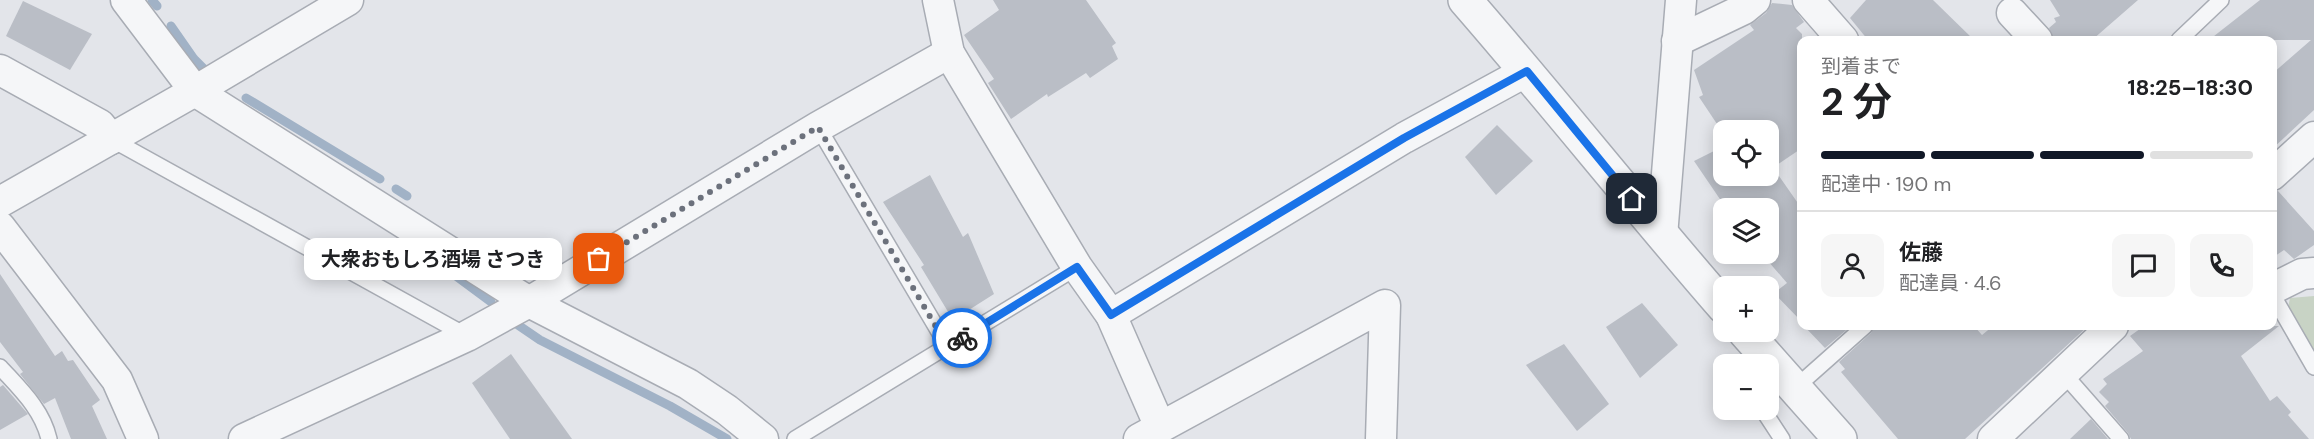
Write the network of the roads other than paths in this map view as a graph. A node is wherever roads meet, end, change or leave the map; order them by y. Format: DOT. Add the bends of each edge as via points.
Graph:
graph roads {
  1 [pos="126,0"];
  2 [pos="938,0"];
  3 [pos="1465,0"];
  4 [pos="1681,0"];
  5 [pos="1755,0"];
  6 [pos="1808,0"];
  7 [pos="2221,0"];
  8 [pos="338,2"];
  9 [pos="2012,13"];
  10 [pos="1840,36"];
  11 [pos="2033,36"];
  12 [pos="2183,36"];
  13 [pos="1677,41"];
  14 [pos="949,53"];
  15 [pos="0,70"];
  16 [pos="1527,71"];
  17 [pos="195,91"];
  18 [pos="818,127"];
  19 [pos="2314,137"];
  20 [pos="111,139"];
  21 [pos="2277,170"];
  22 [pos="0,202"];
  23 [pos="0,227"];
  24 [pos="1662,236"];
  25 [pos="1077,267"];
  26 [pos="2314,273"];
  27 [pos="2277,286"];
  28 [pos="1713,294"];
  29 [pos="529,302"];
  30 [pos="2277,303"];
  31 [pos="1111,315"];
  32 [pos="1859,330"];
  33 [pos="2109,330"];
  34 [pos="467,336"];
  35 [pos="1752,342"];
  36 [pos="948,347"];
  37 [pos="2314,367"];
  38 [pos="0,368"];
  39 [pos="2063,373"];
  40 [pos="1781,380"];
  41 [pos="1770,420"];
  42 [pos="1149,433"];
  43 [pos="49,439"];
  44 [pos="143,439"];
  45 [pos="244,439"];
  46 [pos="763,439"];
  47 [pos="795,439"];
  48 [pos="1381,439"];
  49 [pos="1782,439"];
  50 [pos="1840,439"];
  51 [pos="1994,439"];
  52 [pos="2121,439"];
  1 -- 17 [label="street"];
  2 -- 14 [label="street"];
  3 -- 16 [label="street"];
  4 -- 13 [label="street"];
  5 -- 13 [label="street"];
  6 -- 10 [label="street"];
  7 -- 12 [label="lane"];
  8 -- 17 [label="street"];
  9 -- 11 [label="street"];
  13 -- 24 [label="street"];
  14 -- 18 [label="street"];
  14 -- 25 [label="street"];
  15 -- 20 [label="street" via="100,125"];
  16 -- 24 [label="street"];
  16 -- 31 [label="street" via="1394,144"];
  17 -- 20 [label="street"];
  17 -- 29 [label="street"];
  18 -- 29 [label="street"];
  18 -- 36 [label="lane"];
  19 -- 21 [label="street"];
  20 -- 22 [label="street"];
  20 -- 34 [label="lane"];
  23 -- 44 [label="street" via="117,380"];
  24 -- 28 [label="street"];
  25 -- 31 [label="street"];
  25 -- 36 [label="lane"];
  26 -- 27 [label="street" via="2302,274"];
  29 -- 34 [label="street"];
  29 -- 46 [label="street" via="688,384"];
  30 -- 37 [label="lane"];
  31 -- 42 [label="street"];
  32 -- 40 [label="lane"];
  33 -- 39 [label="street"];
  34 -- 45 [label="street"];
  35 -- 40 [label="street"];
  36 -- 47 [label="lane"];
  38 -- 43 [label="lane" via="31,401"];
  39 -- 51 [label="street"];
  39 -- 52 [label="lane"];
  40 -- 50 [label="street"];
  41 -- 49 [label="lane"];
  42 -- 48 [label="street" via="1385,305"];
}
